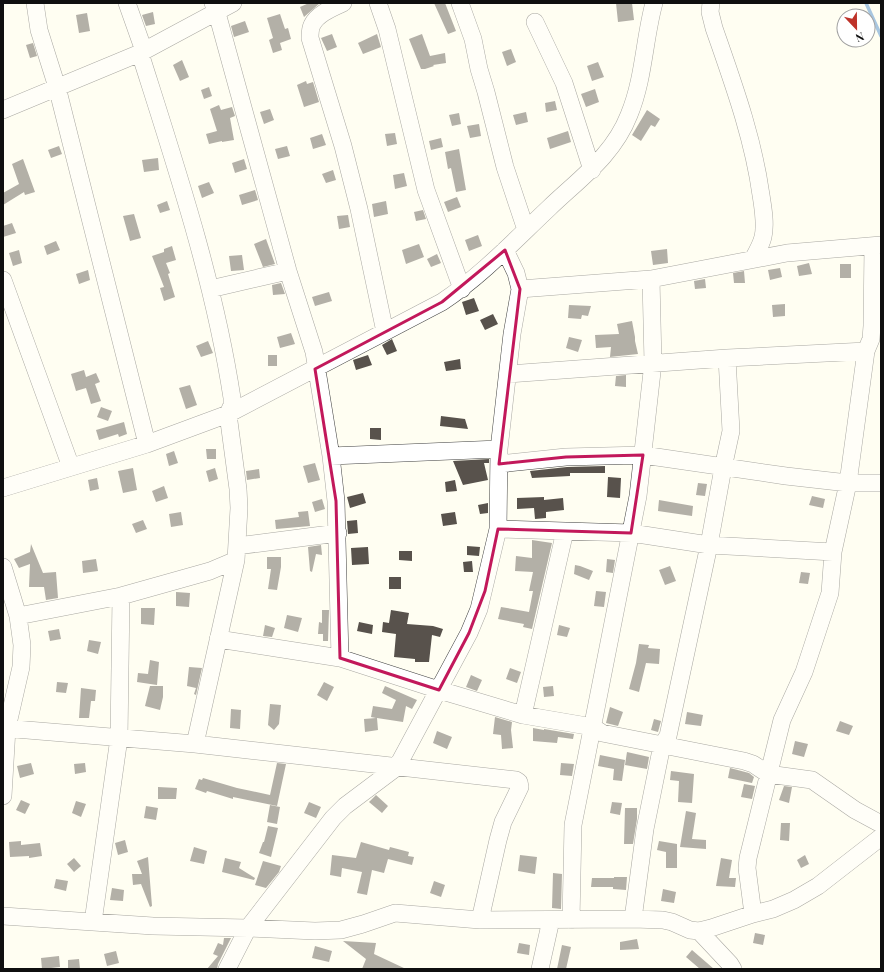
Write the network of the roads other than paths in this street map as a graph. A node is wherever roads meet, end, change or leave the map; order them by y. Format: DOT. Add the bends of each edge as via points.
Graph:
graph roads {
  1 [pos="35,3"];
  2 [pos="127,3"];
  3 [pos="233,3"];
  4 [pos="378,3"];
  5 [pos="460,3"];
  6 [pos="654,3"];
  7 [pos="711,3"];
  8 [pos="333,5"];
  9 [pos="215,8"];
  10 [pos="535,22"];
  11 [pos="142,52"];
  12 [pos="57,87"];
  13 [pos="3,110"];
  14 [pos="592,170"];
  15 [pos="526,230"];
  16 [pos="877,246"];
  17 [pos="505,250"];
  18 [pos="753,259"];
  19 [pos="288,271"];
  20 [pos="651,279"];
  21 [pos="3,280"];
  22 [pos="520,288"];
  23 [pos="210,289"];
  24 [pos="462,289"];
  25 [pos="385,332"];
  26 [pos="866,351"];
  27 [pos="727,358"];
  28 [pos="653,363"];
  29 [pos="315,369"];
  30 [pos="508,374"];
  31 [pos="228,414"];
  32 [pos="147,444"];
  33 [pos="643,455"];
  34 [pos="331,456"];
  35 [pos="499,457"];
  36 [pos="71,467"];
  37 [pos="723,468"];
  38 [pos="848,483"];
  39 [pos="881,483"];
  40 [pos="3,488"];
  41 [pos="498,529"];
  42 [pos="565,531"];
  43 [pos="338,533"];
  44 [pos="631,533"];
  45 [pos="709,545"];
  46 [pos="833,552"];
  47 [pos="237,553"];
  48 [pos="3,567"];
  49 [pos="121,596"];
  50 [pos="18,616"];
  51 [pos="218,639"];
  52 [pos="340,658"];
  53 [pos="439,690"];
  54 [pos="523,715"];
  55 [pos="593,726"];
  56 [pos="5,728"];
  57 [pos="119,738"];
  58 [pos="195,744"];
  59 [pos="662,745"];
  60 [pos="397,767"];
  61 [pos="768,774"];
  62 [pos="3,796"];
  63 [pos="881,824"];
  64 [pos="881,837"];
  65 [pos="752,914"];
  66 [pos="3,916"];
  67 [pos="633,919"];
  68 [pos="480,920"];
  69 [pos="551,920"];
  70 [pos="571,920"];
  71 [pos="93,922"];
  72 [pos="248,928"];
  73 [pos="699,931"];
  74 [pos="227,969"];
  75 [pos="540,969"];
  76 [pos="733,969"];
  1 -- 12 [label="street" via="40,30"];
  2 -- 11 [label="street"];
  3 -- 9 [label="street"];
  4 -- 24 [label="street" via="388,29 426,190"];
  5 -- 15 [label="street" via="473,39 505,167"];
  6 -- 14 [label="street" via="637,94 629,117 620,135"];
  7 -- 18 [label="street" via="710,12 714,28 747,126 759,179 764,213 763,236"];
  8 -- 25 [label="street" via="311,26 310,38 343,146"];
  9 -- 11 [label="street"];
  9 -- 19 [label="street"];
  10 -- 14 [label="street" via="564,83"];
  11 -- 12 [label="street"];
  11 -- 23 [label="street" via="187,201"];
  12 -- 13 [label="street"];
  12 -- 32 [label="street"];
  14 -- 15 [label="street"];
  15 -- 17 [label="street"];
  16 -- 18 [label="street" via="788,253"];
  16 -- 26 [label="street" via="871,339"];
  17 -- 22 [label="street"];
  17 -- 24 [label="street"];
  18 -- 20 [label="street"];
  19 -- 23 [label="street"];
  19 -- 29 [label="street" via="314,352"];
  20 -- 22 [label="street"];
  20 -- 28 [label="street"];
  21 -- 36 [label="street"];
  22 -- 30 [label="street"];
  23 -- 31 [label="street" via="226,356 232,398"];
  24 -- 25 [label="street"];
  25 -- 29 [label="street"];
  26 -- 27 [label="street"];
  26 -- 38 [label="street"];
  27 -- 28 [label="street"];
  27 -- 37 [label="street" via="731,431"];
  28 -- 30 [label="street"];
  28 -- 33 [label="street"];
  29 -- 31 [label="street"];
  29 -- 34 [label="street"];
  30 -- 35 [label="street"];
  31 -- 32 [label="street"];
  31 -- 47 [label="street" via="238,489"];
  32 -- 36 [label="street"];
  33 -- 35 [label="street"];
  33 -- 37 [label="street"];
  33 -- 44 [label="street"];
  34 -- 35 [label="street"];
  34 -- 43 [label="street"];
  35 -- 41 [label="street"];
  36 -- 40 [label="street"];
  37 -- 38 [label="street"];
  37 -- 45 [label="street"];
  38 -- 39 [label="street"];
  38 -- 46 [label="street"];
  41 -- 42 [label="street"];
  41 -- 53 [label="street" via="479,609"];
  42 -- 44 [label="street"];
  42 -- 54 [label="street"];
  43 -- 47 [label="street"];
  43 -- 52 [label="street"];
  44 -- 45 [label="street"];
  44 -- 55 [label="street"];
  45 -- 46 [label="street"];
  45 -- 59 [label="street" via="668,736"];
  46 -- 61 [label="street" via="830,593 826,607 804,672 782,720"];
  47 -- 49 [label="street" via="210,571"];
  47 -- 51 [label="street"];
  48 -- 50 [label="street"];
  49 -- 50 [label="street"];
  49 -- 57 [label="street"];
  50 -- 56 [label="street" via="22,645 21,666"];
  51 -- 52 [label="street"];
  51 -- 58 [label="street"];
  52 -- 53 [label="street"];
  53 -- 54 [label="street"];
  53 -- 60 [label="street"];
  54 -- 55 [label="street"];
  55 -- 59 [label="street" via="602,733"];
  55 -- 70 [label="street" via="573,825"];
  56 -- 57 [label="street"];
  56 -- 62 [label="street"];
  57 -- 58 [label="street"];
  57 -- 71 [label="street"];
  58 -- 60 [label="street"];
  59 -- 61 [label="street" via="744,761"];
  59 -- 67 [label="street" via="645,830"];
  60 -- 68 [label="street" via="519,782 520,787 503,822"];
  60 -- 72 [label="street" via="333,818"];
  61 -- 63 [label="street" via="812,780 855,810"];
  61 -- 65 [label="street" via="747,868"];
  64 -- 65 [label="street" via="808,892 773,909"];
  65 -- 73 [label="street"];
  66 -- 71 [label="street"];
  67 -- 70 [label="street"];
  67 -- 73 [label="street" via="672,922"];
  68 -- 69 [label="street"];
  68 -- 72 [label="street" via="394,913 341,930"];
  69 -- 70 [label="street"];
  69 -- 75 [label="street"];
  71 -- 72 [label="street"];
  72 -- 74 [label="street"];
  73 -- 76 [label="street"];
}
